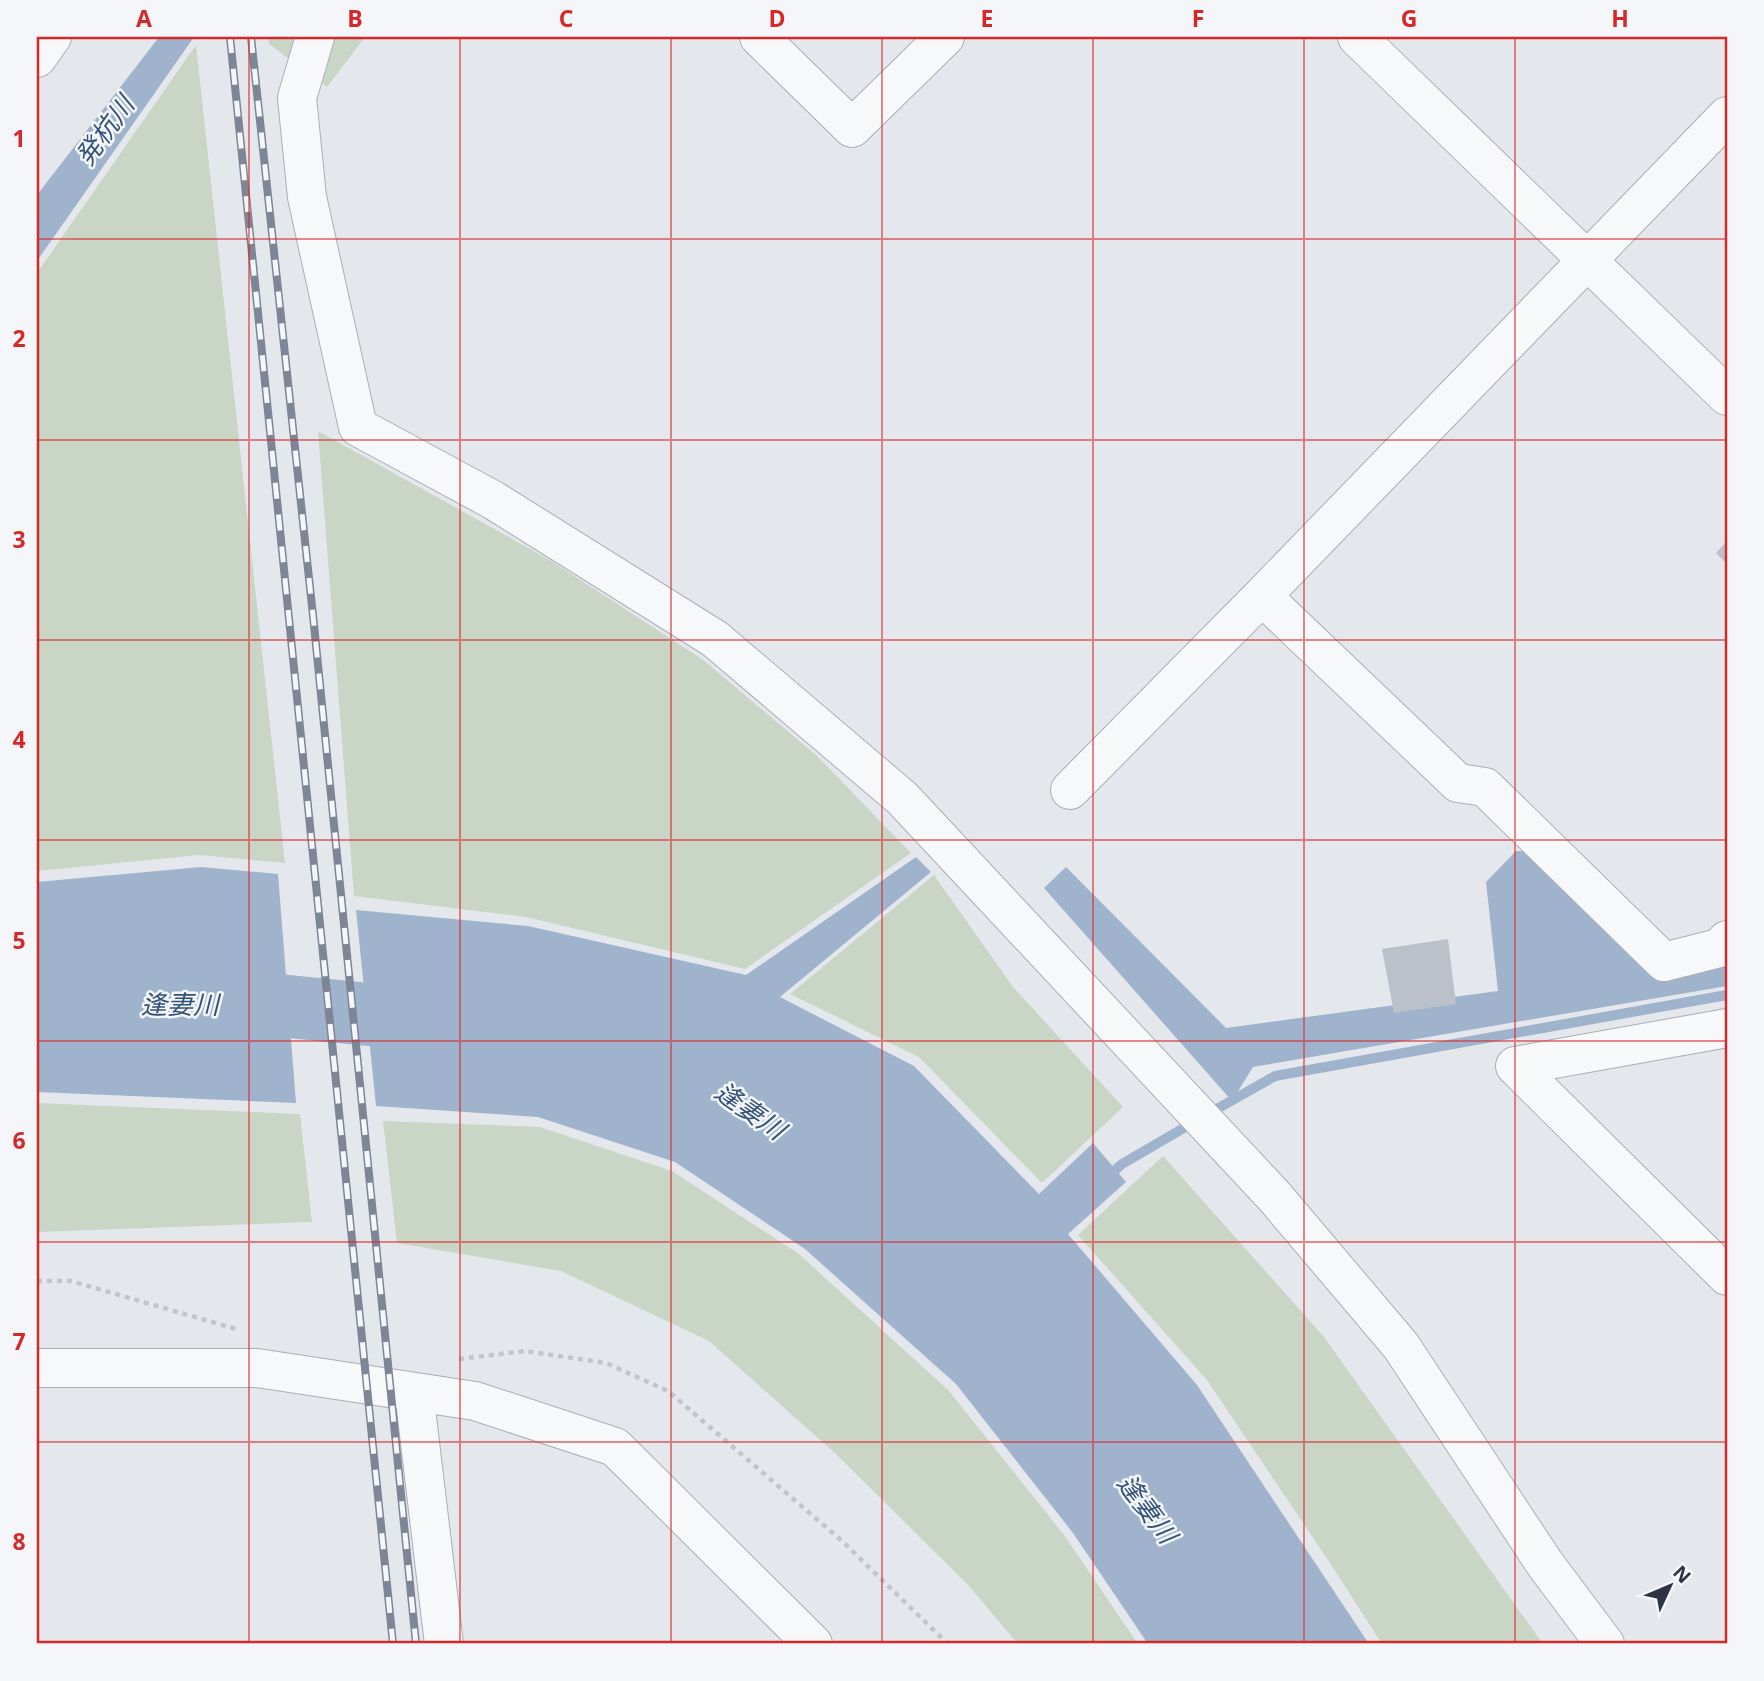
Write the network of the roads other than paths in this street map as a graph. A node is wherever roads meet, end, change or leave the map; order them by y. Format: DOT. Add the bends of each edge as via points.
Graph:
graph roads {
  1 [pos="52,37"];
  2 [pos="315,37"];
  3 [pos="760,37"];
  4 [pos="945,37"];
  5 [pos="1357,37"];
  6 [pos="37,58"];
  7 [pos="1727,116"];
  8 [pos="1589,261"];
  9 [pos="1727,396"];
  10 [pos="1262,596"];
  11 [pos="1070,790"];
  12 [pos="1727,940"];
  13 [pos="1727,1028"];
  14 [pos="1727,1276"];
  15 [pos="37,1368"];
  16 [pos="414,1392"];
  17 [pos="444,1644"];
  18 [pos="813,1644"];
  19 [pos="1605,1644"];
  1 -- 6 [label="street"];
  2 -- 19 [label="street" via="297,98 307,197 358,428 493,500 715,639 902,798 1274,1196 1401,1346 1545,1564"];
  3 -- 4 [label="street" via="852,128"];
  5 -- 8 [label="street"];
  7 -- 8 [label="street"];
  8 -- 9 [label="street"];
  8 -- 10 [label="street"];
  10 -- 11 [label="street"];
  10 -- 12 [label="street" via="1458,783 1485,787 1664,962 1719,948"];
  13 -- 14 [label="street" via="1515,1066"];
  15 -- 16 [label="street" via="257,1368"];
  16 -- 17 [label="street"];
  16 -- 18 [label="street" via="475,1401 615,1447"];
}
